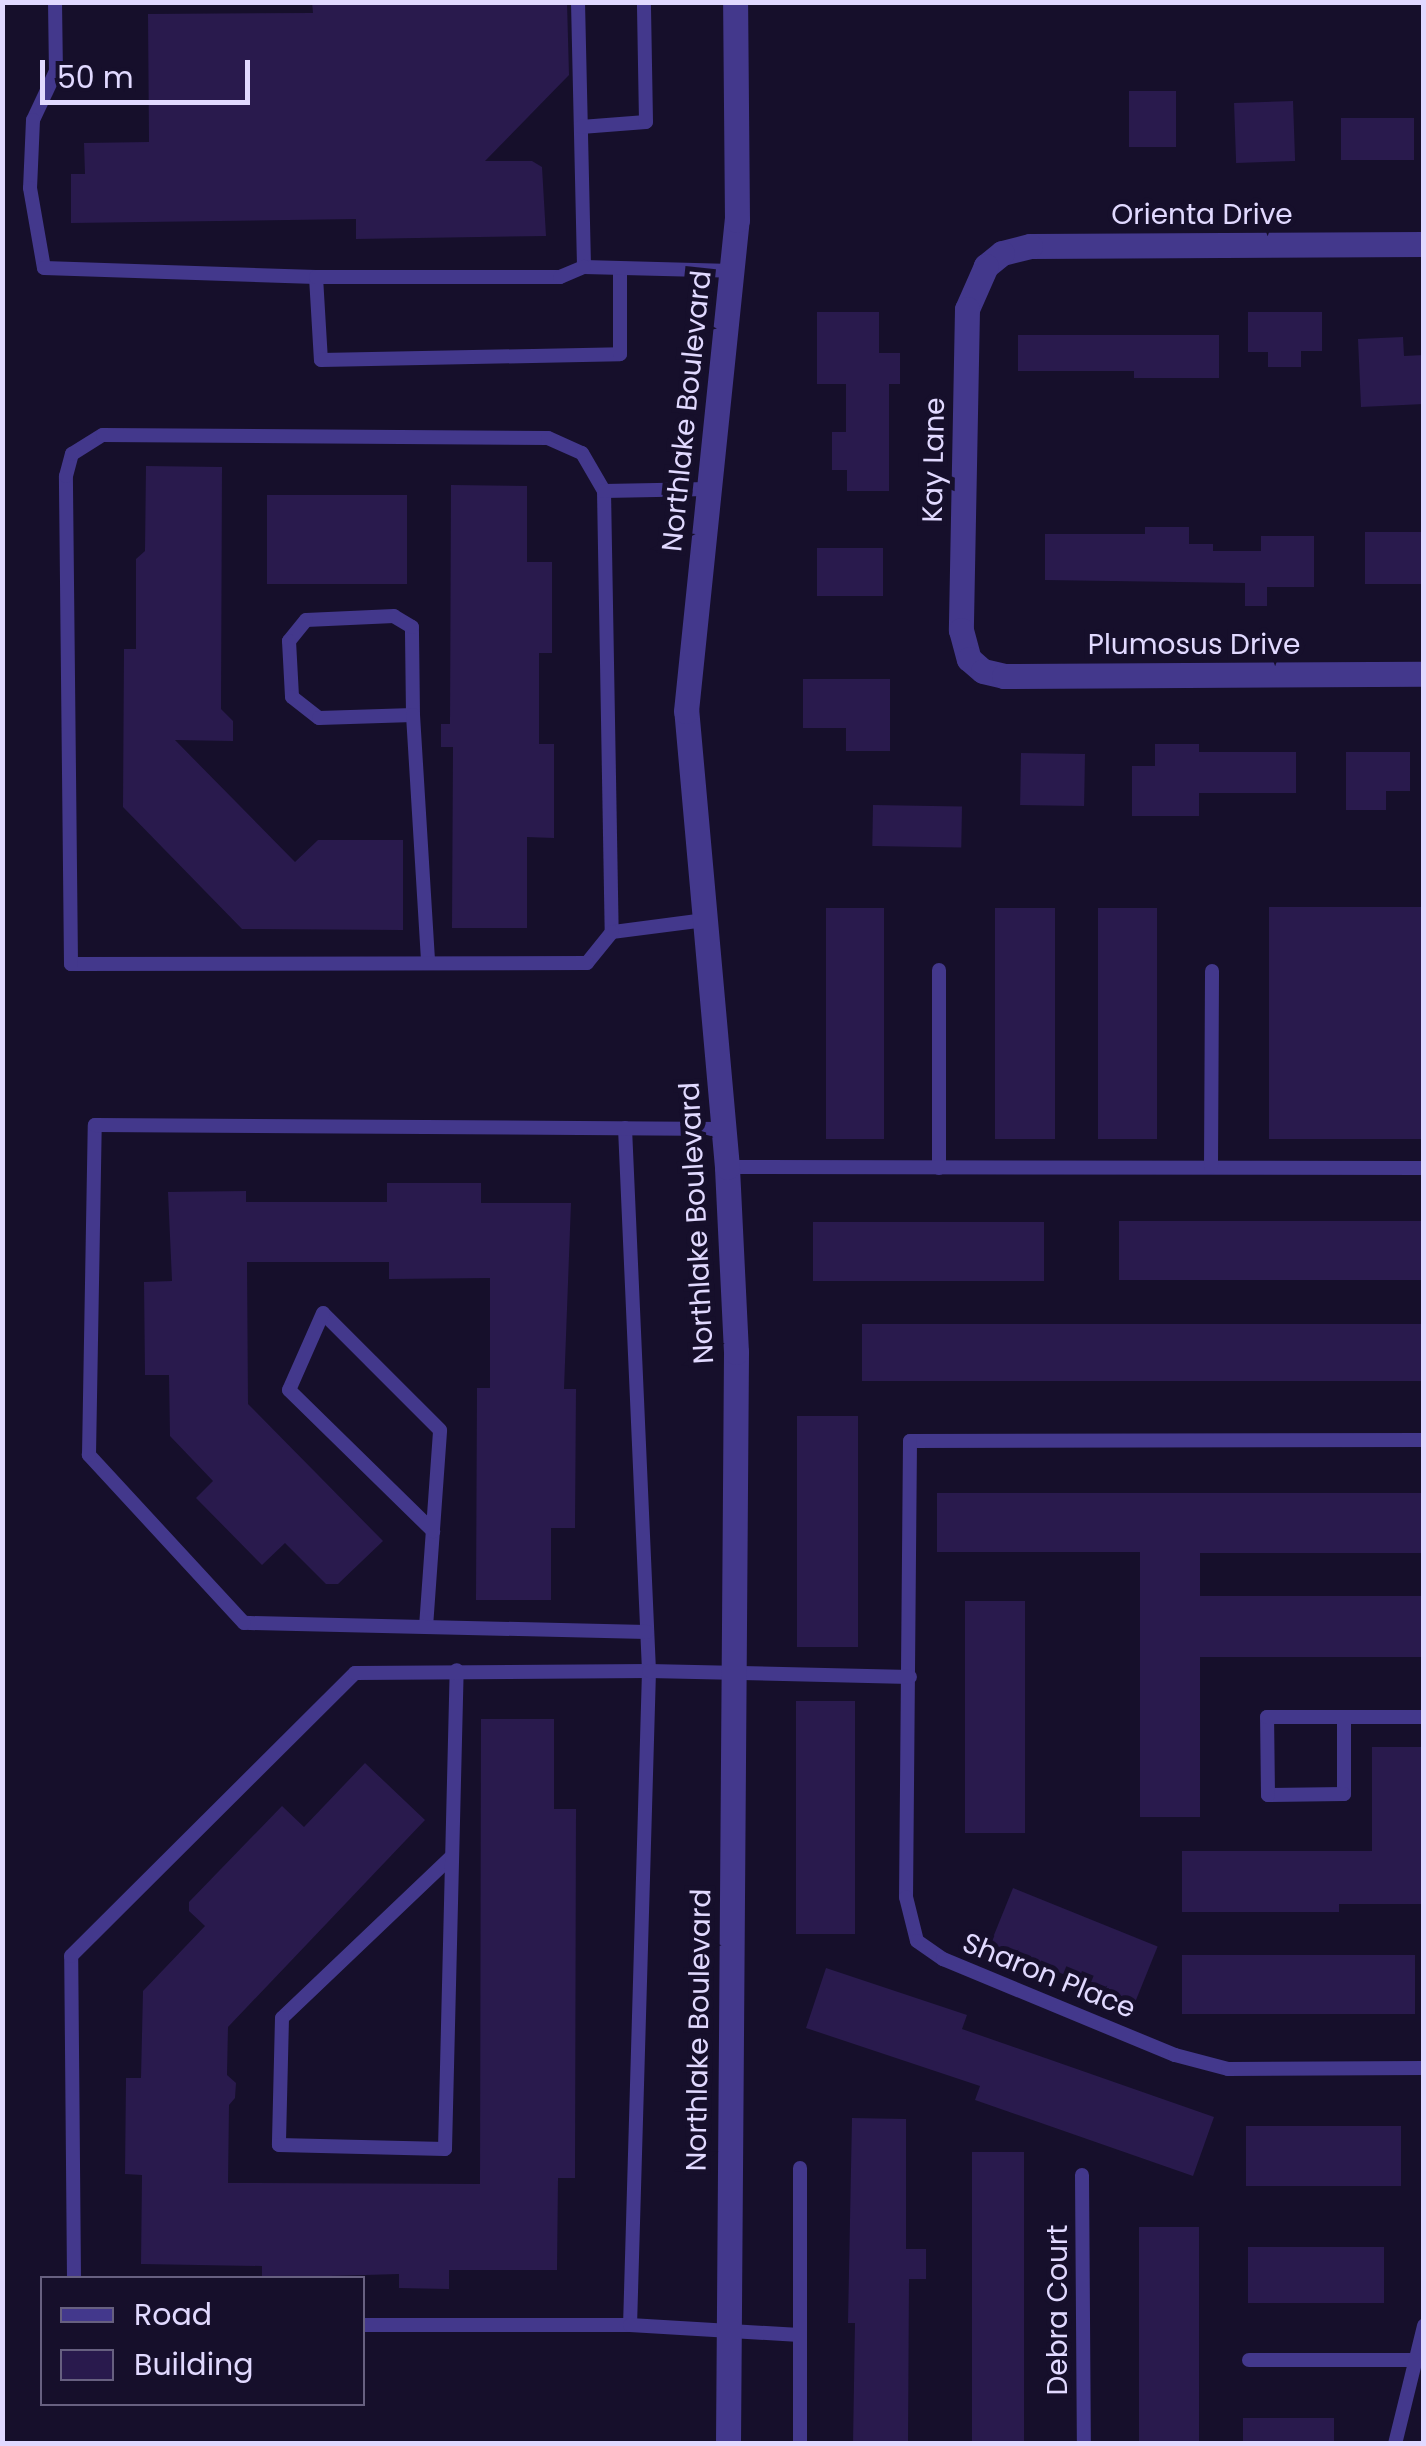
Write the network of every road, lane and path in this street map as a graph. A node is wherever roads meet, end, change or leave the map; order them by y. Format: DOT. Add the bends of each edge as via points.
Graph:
graph roads {
  1 [pos="55,2"];
  2 [pos="578,2"];
  3 [pos="644,2"];
  4 [pos="735,2"];
  5 [pos="581,126"];
  6 [pos="1424,244"];
  7 [pos="986,266"];
  8 [pos="584,268"];
  9 [pos="620,269"];
  10 [pos="732,271"];
  11 [pos="316,277"];
  12 [pos="709,489"];
  13 [pos="604,491"];
  14 [pos="969,659"];
  15 [pos="1424,674"];
  16 [pos="413,715"];
  17 [pos="704,920"];
  18 [pos="612,932"];
  19 [pos="428,963"];
  20 [pos="939,970"];
  21 [pos="1212,971"];
  22 [pos="625,1128"];
  23 [pos="724,1129"];
  24 [pos="727,1167"];
  25 [pos="1210,1167"];
  26 [pos="939,1168"];
  27 [pos="1424,1168"];
  28 [pos="1424,1440"];
  29 [pos="433,1530"];
  30 [pos="426,1628"];
  31 [pos="647,1632"];
  32 [pos="457,1670"];
  33 [pos="649,1671"];
  34 [pos="734,1675"];
  35 [pos="910,1677"];
  36 [pos="1344,1717"];
  37 [pos="1424,1717"];
  38 [pos="450,1858"];
  39 [pos="1424,2068"];
  40 [pos="800,2168"];
  41 [pos="1082,2175"];
  42 [pos="74,2276"];
  43 [pos="365,2325"];
  44 [pos="630,2325"];
  45 [pos="1424,2326"];
  46 [pos="727,2334"];
  47 [pos="800,2334"];
  48 [pos="1250,2360"];
  49 [pos="1418,2360"];
  50 [pos="728,2444"];
  51 [pos="800,2444"];
  52 [pos="1084,2444"];
  53 [pos="1395,2444"];
  1 -- 11 [label="lane" via="56,70 34,120 30,188 44,268"];
  2 -- 5 [label="lane"];
  3 -- 5 [label="lane" via="646,122"];
  4 -- 10 [label="street, Northlake Boulevard"];
  5 -- 8 [label="lane"];
  6 -- 7 [label="street, Orienta Drive" via="1030,246 1002,253"];
  7 -- 14 [label="street, Kay Lane" via="967,309 961,630"];
  8 -- 9 [label="lane"];
  8 -- 11 [label="lane" via="560,277"];
  9 -- 10 [label="lane"];
  9 -- 11 [label="lane" via="620,354 321,360"];
  10 -- 12 [label="street, Northlake Boulevard"];
  12 -- 13 [label="lane"];
  12 -- 17 [label="street, Northlake Boulevard" via="686,711"];
  13 -- 18 [label="lane"];
  13 -- 19 [label="lane" via="582,453 548,438 102,435 72,454 66,476 71,964"];
  14 -- 15 [label="street, Plumosus Drive" via="1004,676"];
  16 -- 16 [label="lane" via="319,718 292,698 289,641 306,620 394,616 412,627"];
  16 -- 19 [label="lane"];
  17 -- 18 [label="lane"];
  17 -- 23 [label="street, Northlake Boulevard"];
  18 -- 19 [label="lane" via="587,962"];
  20 -- 26 [label="lane"];
  21 -- 25 [label="lane"];
  22 -- 23 [label="lane"];
  22 -- 30 [label="lane" via="95,1125 90,1454 244,1623"];
  22 -- 31 [label="lane"];
  23 -- 24 [label="street, Northlake Boulevard"];
  24 -- 26 [label="lane"];
  24 -- 34 [label="street, Northlake Boulevard" via="736,1352"];
  25 -- 26 [label="lane"];
  25 -- 27 [label="lane"];
  28 -- 35 [label="lane, Sharon Place" via="910,1441"];
  29 -- 29 [label="lane" via="440,1430 323,1313 289,1390"];
  29 -- 30 [label="lane"];
  30 -- 31 [label="lane"];
  31 -- 33 [label="lane"];
  32 -- 33 [label="lane"];
  32 -- 38 [label="lane"];
  32 -- 42 [label="lane" via="355,1673 71,1956"];
  33 -- 34 [label="lane"];
  33 -- 44 [label="lane"];
  34 -- 35 [label="lane"];
  34 -- 46 [label="street, Northlake Boulevard"];
  35 -- 39 [label="lane, Sharon Place" via="906,1897 917,1941 978,1974 1175,2055 1228,2069"];
  36 -- 36 [label="lane" via="1267,1717 1268,1795 1344,1794"];
  36 -- 37 [label="lane"];
  38 -- 38 [label="lane" via="446,2149 279,2145 282,2018"];
  40 -- 47 [label="lane"];
  41 -- 52 [label="lane, Debra Court"];
  43 -- 44 [label="lane"];
  44 -- 46 [label="lane"];
  45 -- 49 [label="lane"];
  46 -- 47 [label="lane"];
  46 -- 50 [label="street, Northlake Boulevard"];
  47 -- 51 [label="lane"];
  48 -- 49 [label="lane"];
  49 -- 53 [label="lane"];
}
